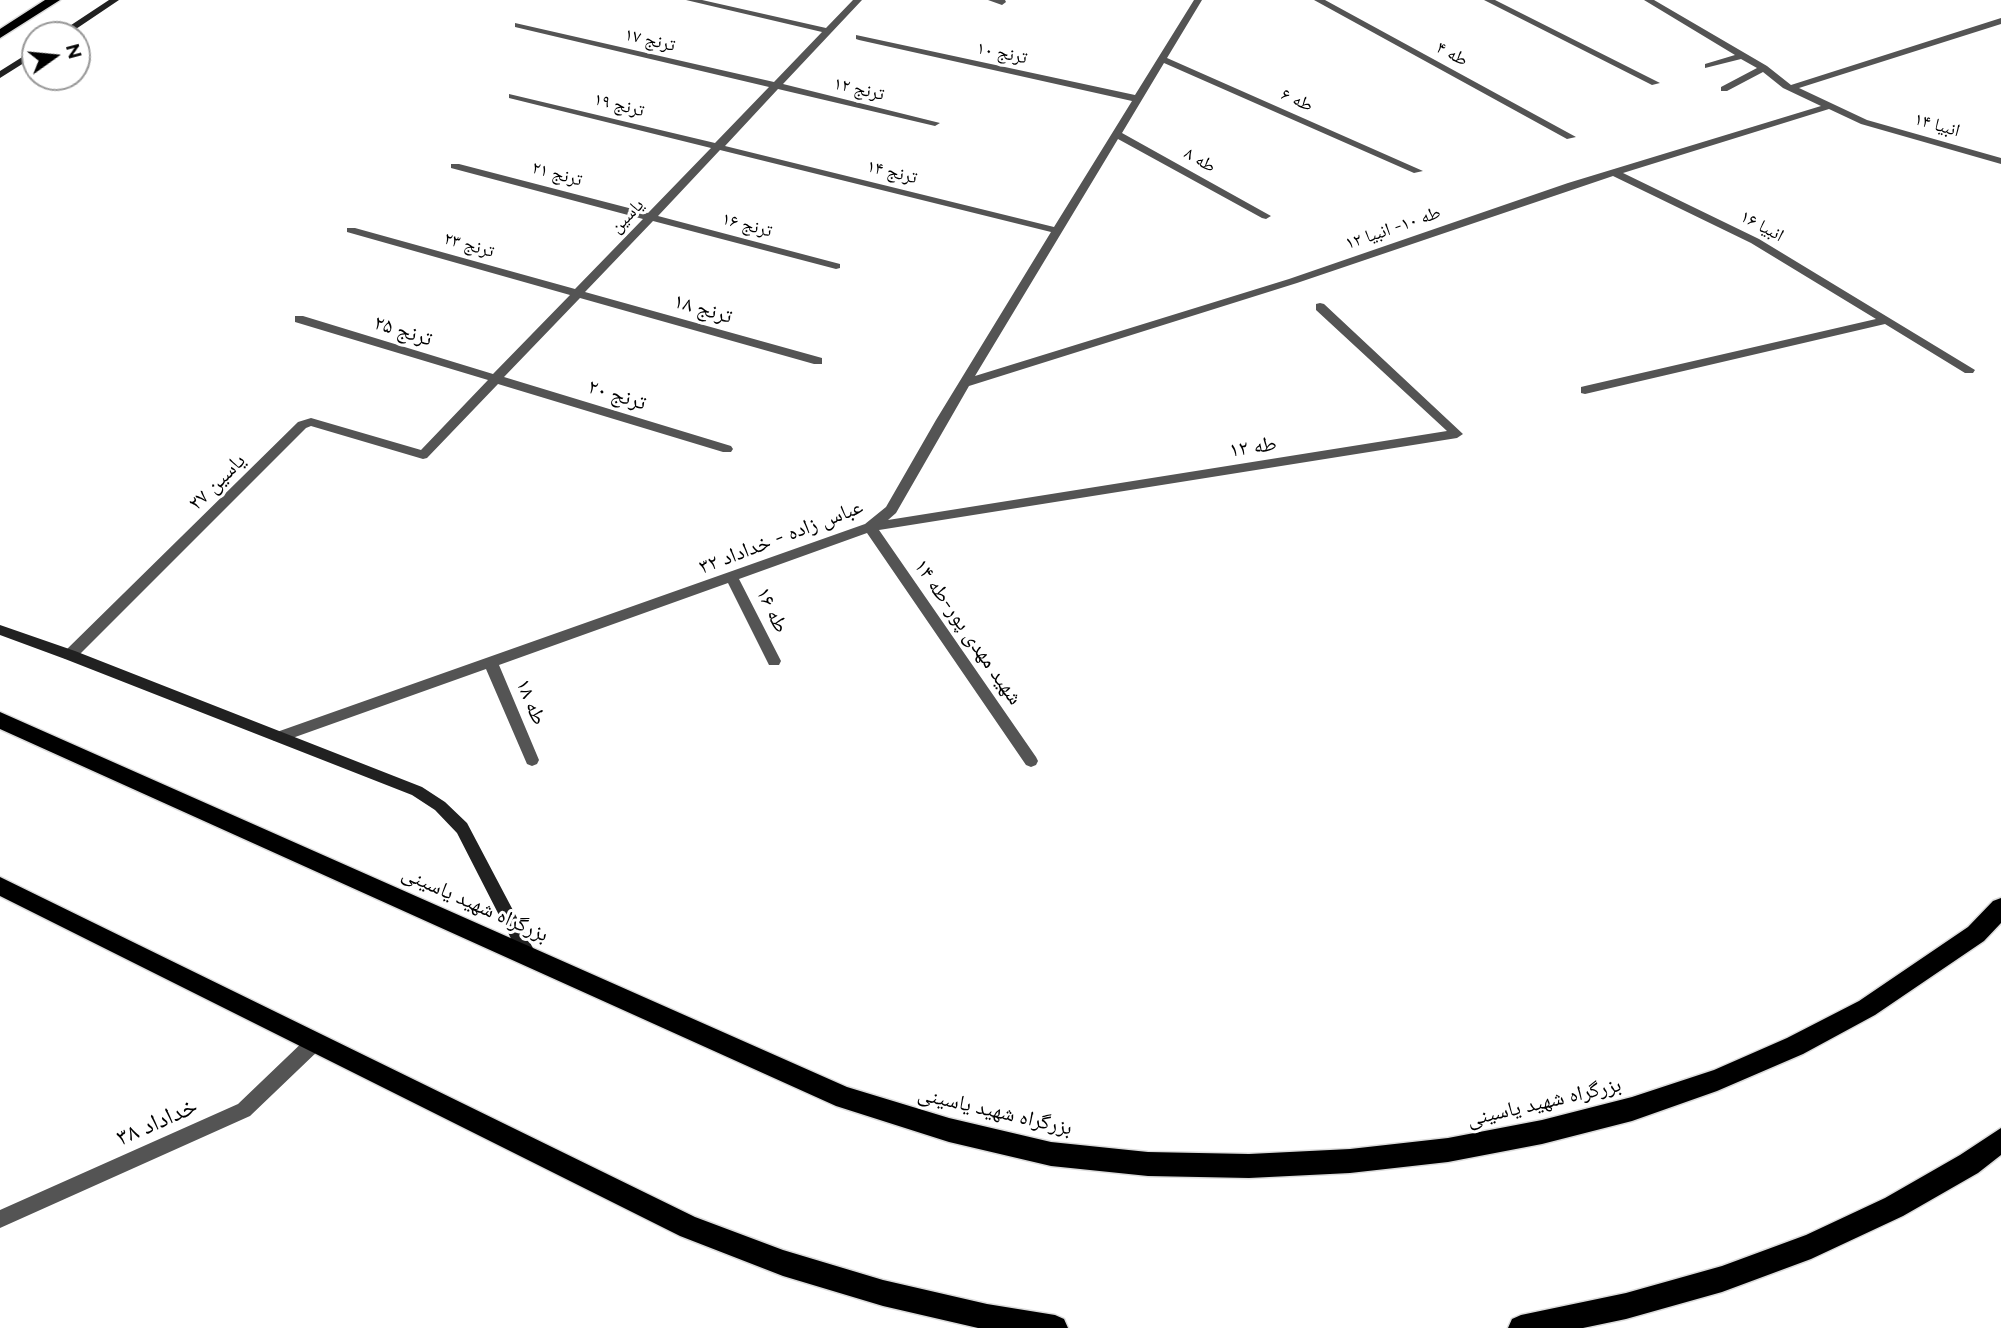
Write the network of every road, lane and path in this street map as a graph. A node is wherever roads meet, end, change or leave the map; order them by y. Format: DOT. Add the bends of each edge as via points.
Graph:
graph roads {
  1 [pos="54,0"];
  2 [pos="115,0"];
  3 [pos="690,0"];
  4 [pos="858,0"];
  5 [pos="992,0"];
  6 [pos="1198,0"];
  7 [pos="1318,0"];
  8 [pos="1488,0"];
  9 [pos="1648,0"];
  10 [pos="1002,2"];
  11 [pos="83,21"];
  12 [pos="2001,21"];
  13 [pos="518,25"];
  14 [pos="829,30"];
  15 [pos="0,34"];
  16 [pos="859,37"];
  17 [pos="1743,55"];
  18 [pos="1162,59"];
  19 [pos="21,61"];
  20 [pos="1708,66"];
  21 [pos="1764,68"];
  22 [pos="0,75"];
  23 [pos="1655,83"];
  24 [pos="776,86"];
  25 [pos="1791,88"];
  26 [pos="1724,89"];
  27 [pos="512,96"];
  28 [pos="1138,99"];
  29 [pos="1830,106"];
  30 [pos="935,123"];
  31 [pos="1117,134"];
  32 [pos="1571,137"];
  33 [pos="717,147"];
  34 [pos="2001,160"];
  35 [pos="455,166"];
  36 [pos="1418,171"];
  37 [pos="1614,172"];
  38 [pos="1266,216"];
  39 [pos="650,217"];
  40 [pos="351,230"];
  41 [pos="1058,231"];
  42 [pos="836,266"];
  43 [pos="577,293"];
  44 [pos="1320,306"];
  45 [pos="299,319"];
  46 [pos="1887,320"];
  47 [pos="818,361"];
  48 [pos="1969,370"];
  49 [pos="496,379"];
  50 [pos="966,383"];
  51 [pos="1585,390"];
  52 [pos="727,449"];
  53 [pos="422,455"];
  54 [pos="870,527"];
  55 [pos="732,577"];
  56 [pos="0,631"];
  57 [pos="70,655"];
  58 [pos="491,661"];
  59 [pos="774,661"];
  60 [pos="0,720"];
  61 [pos="279,737"];
  62 [pos="532,760"];
  63 [pos="1031,761"];
  64 [pos="0,886"];
  65 [pos="2001,908"];
  66 [pos="528,957"];
  67 [pos="315,1042"];
  68 [pos="2001,1140"];
  69 [pos="0,1219"];
  70 [pos="1055,1328"];
  71 [pos="1521,1328"];
  1 -- 15 [label="highway"];
  2 -- 11 [label="main road"];
  3 -- 14 [label="street"];
  4 -- 14 [label="street, یاسین"];
  5 -- 10 [label="street"];
  6 -- 18 [label="street, عباس زاده - خداداد ۳۲"];
  7 -- 32 [label="street, طه ۴"];
  8 -- 23 [label="street"];
  9 -- 17 [label="street, انبیا ۱۴"];
  12 -- 25 [label="street"];
  13 -- 24 [label="street, ترنج ۱۷"];
  14 -- 24 [label="street, یاسین"];
  16 -- 28 [label="street, ترنج ۱۰"];
  17 -- 20 [label="street"];
  17 -- 21 [label="street, انبیا ۱۴"];
  18 -- 28 [label="street, عباس زاده - خداداد ۳۲"];
  18 -- 36 [label="street, طه ۶"];
  19 -- 22 [label="main road"];
  21 -- 25 [label="street, انبیا ۱۴"];
  21 -- 26 [label="street"];
  24 -- 30 [label="street, ترنج ۱۲"];
  24 -- 33 [label="street, یاسین"];
  25 -- 29 [label="street, انبیا ۱۴"];
  27 -- 33 [label="street, ترنج ۱۹"];
  28 -- 31 [label="street, عباس زاده - خداداد ۳۲"];
  29 -- 34 [label="street, انبیا ۱۴" via="1864,122"];
  29 -- 37 [label="street, طه ۱۰- انبیا ۱۲"];
  31 -- 38 [label="street, طه ۸"];
  31 -- 41 [label="street, عباس زاده - خداداد ۳۲"];
  33 -- 39 [label="street, یاسین"];
  33 -- 41 [label="street, ترنج ۱۴"];
  35 -- 39 [label="street, ترنج ۲۱"];
  37 -- 46 [label="street, انبیا ۱۶" via="1755,241"];
  37 -- 50 [label="street, طه ۱۰- انبیا ۱۲" via="1293,281"];
  39 -- 42 [label="street, ترنج ۱۶"];
  39 -- 43 [label="street, یاسین"];
  40 -- 43 [label="street, ترنج ۲۳"];
  41 -- 50 [label="street, عباس زاده - خداداد ۳۲"];
  43 -- 47 [label="street, ترنج ۱۸"];
  43 -- 49 [label="street, یاسین"];
  44 -- 54 [label="street, طه ۱۲" via="1457,434"];
  45 -- 49 [label="street, ترنج ۲۵"];
  46 -- 48 [label="street, انبیا ۱۶"];
  46 -- 51 [label="street"];
  49 -- 52 [label="street, ترنج ۲۰"];
  49 -- 53 [label="street, یاسین"];
  50 -- 54 [label="street, عباس زاده - خداداد ۳۲" via="891,510"];
  53 -- 57 [label="street, یاسین ۲۷" via="311,422 302,425"];
  54 -- 55 [label="street, عباس زاده - خداداد ۳۲"];
  54 -- 63 [label="street, شهید مهدی پور-طه ۱۴"];
  55 -- 58 [label="street, عباس زاده - خداداد ۳۲"];
  55 -- 59 [label="street, طه ۱۶"];
  56 -- 57 [label="main road"];
  57 -- 61 [label="main road"];
  58 -- 61 [label="street, عباس زاده - خداداد ۳۲"];
  58 -- 62 [label="street, طه ۱۸"];
  60 -- 66 [label="highway, بزرگراه شهید یاسینی"];
  61 -- 66 [label="main road" via="417,791 440,806 462,828"];
  64 -- 67 [label="highway"];
  65 -- 66 [label="highway, بزرگراه شهید یاسینی" via="1976,934 1867,1008 1795,1046 1669,1097 1542,1132 1448,1150 1249,1166 1148,1164 1051,1154 948,1130 844,1098"];
  67 -- 69 [label="street, خداداد ۳۸" via="244,1110"];
  67 -- 70 [label="highway" via="701,1231 783,1263 883,1293"];
  68 -- 71 [label="highway" via="1894,1207 1811,1246 1662,1296"];
}
